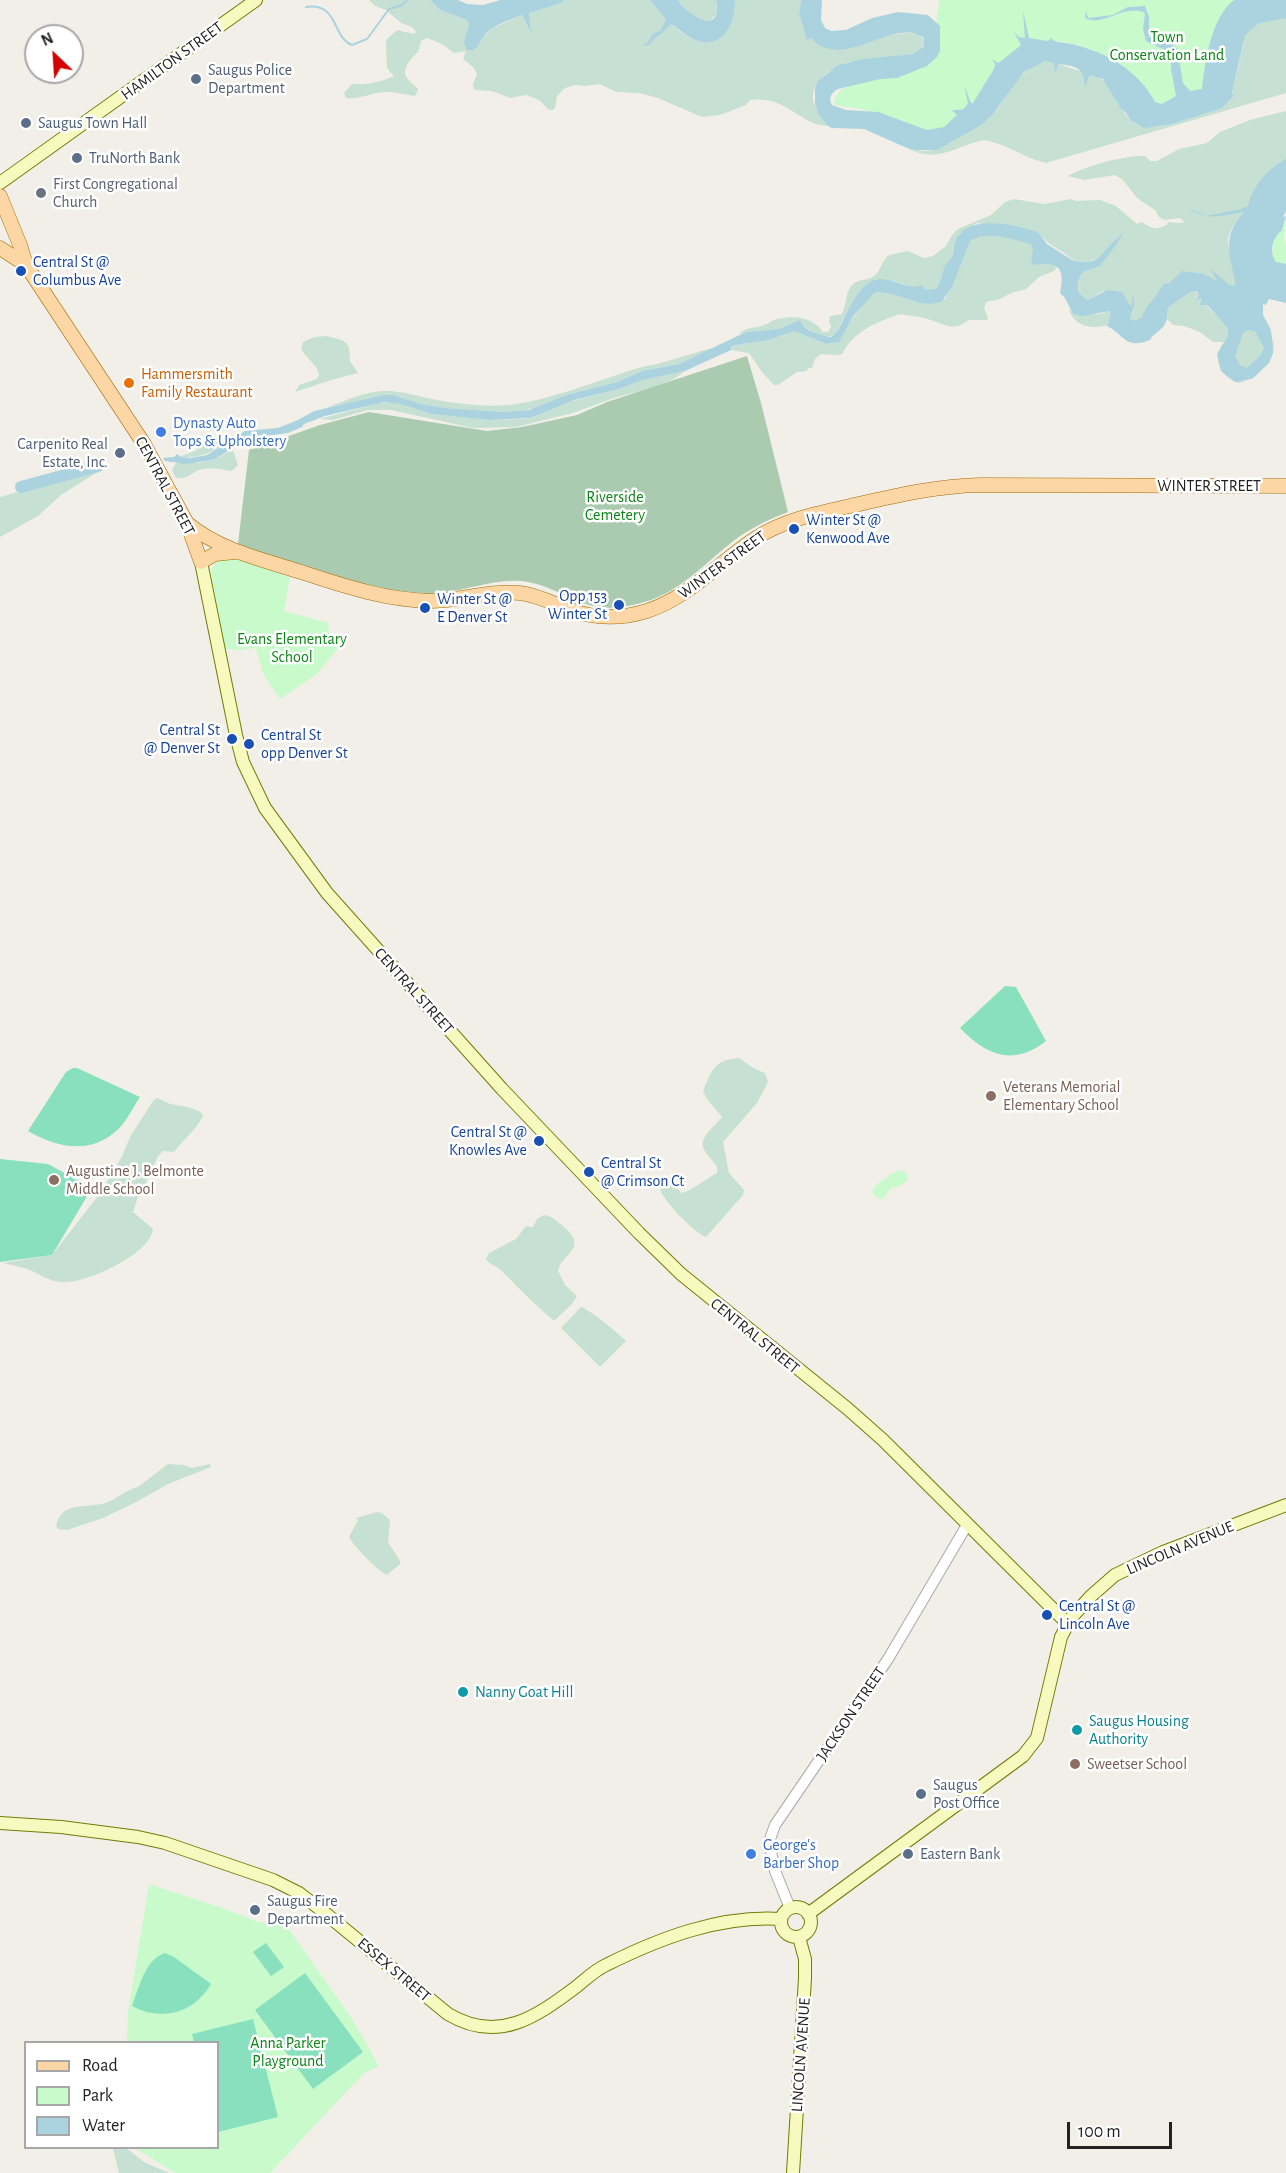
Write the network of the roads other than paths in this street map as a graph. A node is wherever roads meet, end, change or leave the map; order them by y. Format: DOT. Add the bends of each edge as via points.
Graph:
graph roads {
  1 [pos="256,0"];
  2 [pos="0,183"];
  3 [pos="0,196"];
  4 [pos="10,220"];
  5 [pos="0,236"];
  6 [pos="0,248"];
  7 [pos="26,265"];
  8 [pos="1286,486"];
  9 [pos="187,523"];
  10 [pos="238,552"];
  11 [pos="201,562"];
  12 [pos="1286,1505"];
  13 [pos="967,1525"];
  14 [pos="1067,1623"];
  15 [pos="0,1823"];
  16 [pos="790,1908"];
  17 [pos="808,1914"];
  18 [pos="781,1919"];
  19 [pos="798,1937"];
  20 [pos="793,2173"];
  1 -- 2 [label="main road, HAMILTON STREET"];
  3 -- 4 [label="main road, CENTRAL STREET"];
  4 -- 5 [label="main road" via="9,228"];
  4 -- 7 [label="main road, CENTRAL STREET"];
  6 -- 7 [label="main road"];
  7 -- 9 [label="main road, CENTRAL STREET" via="144,444"];
  8 -- 10 [label="main road, WINTER STREET" via="959,485 909,492 783,524 756,538 671,601 640,613 613,617 581,613 523,594 497,593 433,601 393,598"];
  9 -- 10 [label="main road, WINTER STREET" via="207,538"];
  9 -- 11 [label="main road, CENTRAL STREET"];
  10 -- 11 [label="main road, WINTER STREET" via="215,554"];
  11 -- 13 [label="main road, CENTRAL STREET" via="243,762 265,808 327,893 502,1089 639,1233 705,1294 883,1440"];
  12 -- 14 [label="main road, LINCOLN AVENUE" via="1163,1552 1115,1575"];
  13 -- 14 [label="main road, CENTRAL STREET"];
  13 -- 16 [label="street, JACKSON STREET" via="888,1659 775,1825 769,1842"];
  14 -- 17 [label="main road, LINCOLN AVENUE" via="1037,1738 1023,1756"];
  15 -- 18 [label="main road, ESSEX STREET" via="148,1839 277,1882 320,1909 448,2014 481,2027 506,2026 530,2018 603,1966 653,1944 725,1922 759,1917"];
  16 -- 17 [label="main road" via="798,1907"];
  16 -- 18 [label="main road"];
  17 -- 19 [label="main road" via="809,1930"];
  18 -- 19 [label="main road" via="783,1931"];
  19 -- 20 [label="main road, LINCOLN AVENUE" via="805,1959 805,1978"];
}
